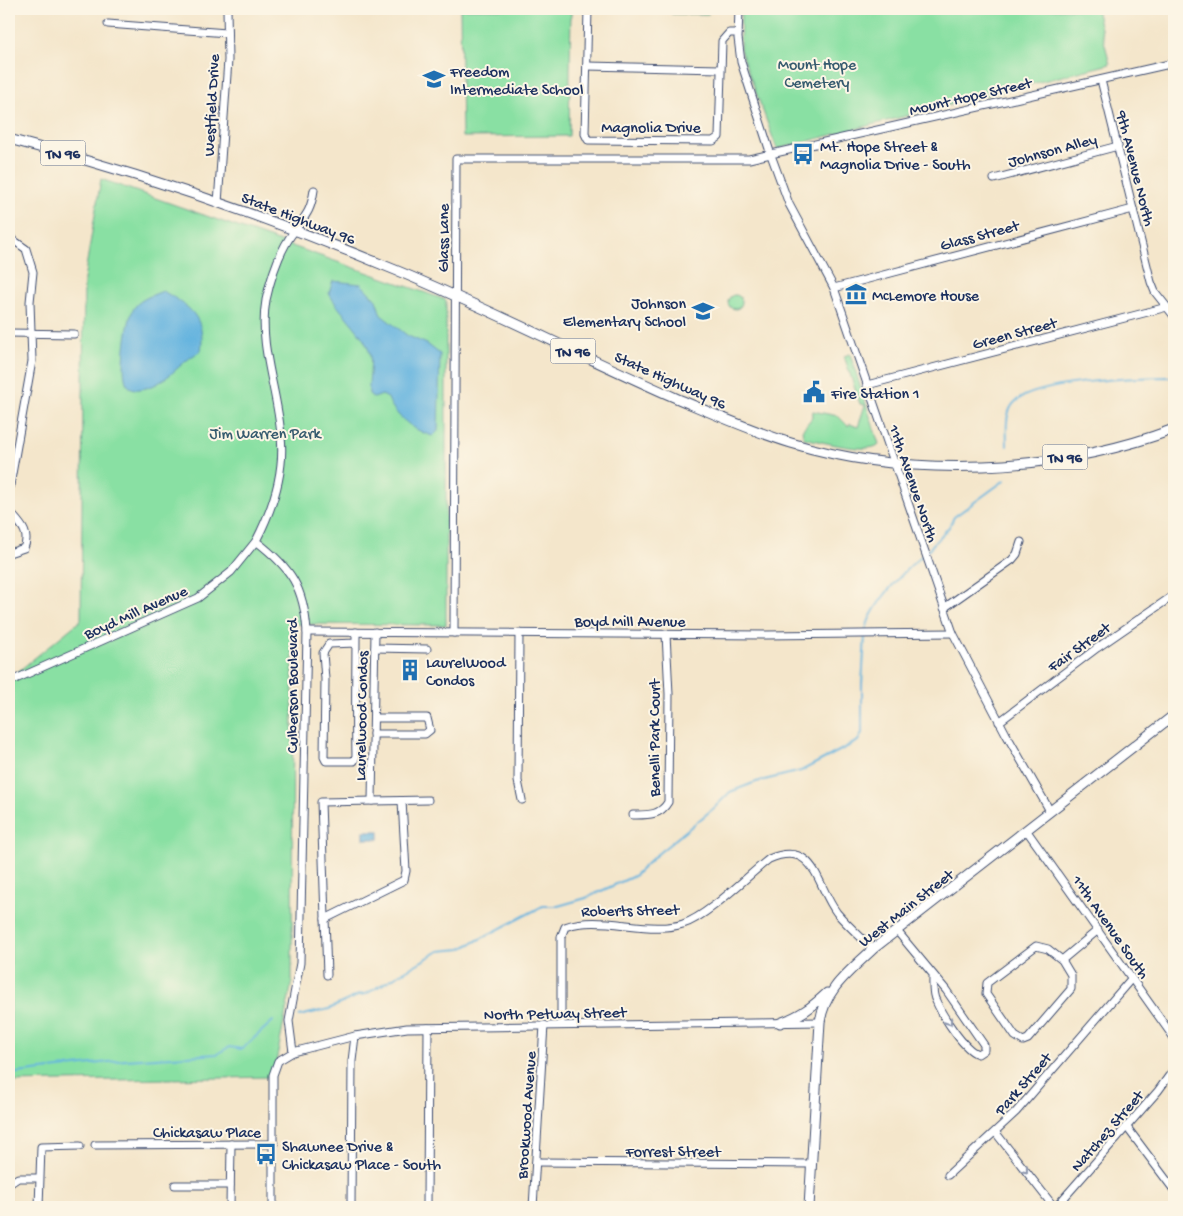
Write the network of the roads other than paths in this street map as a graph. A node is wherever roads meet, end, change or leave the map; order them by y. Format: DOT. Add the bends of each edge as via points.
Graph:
graph roads {
  1 [pos="226,9"];
  2 [pos="588,9"];
  3 [pos="739,9"];
  4 [pos="108,24"];
  5 [pos="227,33"];
  6 [pos="738,33"];
  7 [pos="1174,63"];
  8 [pos="587,66"];
  9 [pos="720,68"];
  10 [pos="1101,80"];
  11 [pos="9,139"];
  12 [pos="1118,146"];
  13 [pos="771,155"];
  14 [pos="994,179"];
  15 [pos="314,190"];
  16 [pos="218,203"];
  17 [pos="1133,209"];
  18 [pos="294,230"];
  19 [pos="9,237"];
  20 [pos="834,288"];
  21 [pos="456,296"];
  22 [pos="1167,307"];
  23 [pos="1174,316"];
  24 [pos="9,333"];
  25 [pos="32,333"];
  26 [pos="74,334"];
  27 [pos="867,385"];
  28 [pos="1174,429"];
  29 [pos="894,462"];
  30 [pos="9,491"];
  31 [pos="9,510"];
  32 [pos="256,541"];
  33 [pos="1021,542"];
  34 [pos="9,553"];
  35 [pos="1173,599"];
  36 [pos="944,608"];
  37 [pos="307,632"];
  38 [pos="356,632"];
  39 [pos="375,632"];
  40 [pos="454,633"];
  41 [pos="519,633"];
  42 [pos="953,633"];
  43 [pos="666,634"];
  44 [pos="356,643"];
  45 [pos="375,648"];
  46 [pos="427,649"];
  47 [pos="9,682"];
  48 [pos="1174,717"];
  49 [pos="374,718"];
  50 [pos="999,722"];
  51 [pos="374,734"];
  52 [pos="428,800"];
  53 [pos="522,800"];
  54 [pos="372,801"];
  55 [pos="402,801"];
  56 [pos="1050,811"];
  57 [pos="633,815"];
  58 [pos="1027,831"];
  59 [pos="326,919"];
  60 [pos="1098,930"];
  61 [pos="897,931"];
  62 [pos="873,949"];
  63 [pos="1062,960"];
  64 [pos="328,975"];
  65 [pos="933,977"];
  66 [pos="1131,979"];
  67 [pos="832,987"];
  68 [pos="820,1022"];
  69 [pos="780,1023"];
  70 [pos="544,1025"];
  71 [pos="561,1025"];
  72 [pos="428,1028"];
  73 [pos="355,1036"];
  74 [pos="1174,1038"];
  75 [pos="293,1052"];
  76 [pos="1174,1069"];
  77 [pos="1126,1126"];
  78 [pos="996,1133"];
  79 [pos="231,1144"];
  80 [pos="274,1144"];
  81 [pos="95,1145"];
  82 [pos="80,1146"];
  83 [pos="536,1162"];
  84 [pos="811,1164"];
  85 [pos="948,1175"];
  86 [pos="39,1176"];
  87 [pos="9,1184"];
  88 [pos="175,1185"];
  89 [pos="230,1185"];
  90 [pos="1174,1190"];
  91 [pos="39,1207"];
  92 [pos="230,1207"];
  93 [pos="273,1207"];
  94 [pos="351,1207"];
  95 [pos="427,1207"];
  96 [pos="533,1207"];
  97 [pos="809,1207"];
  98 [pos="1055,1207"];
  1 -- 5 [label="street, Westfield Drive"];
  2 -- 8 [label="street, Magnolia Drive"];
  3 -- 6 [label="street"];
  4 -- 5 [label="street"];
  5 -- 16 [label="street, Westfield Drive"];
  6 -- 9 [label="street, Magnolia Drive" via="729,33 722,40"];
  6 -- 13 [label="street" via="742,62"];
  7 -- 10 [label="street, Mount Hope Street"];
  8 -- 9 [label="street"];
  8 -- 9 [label="street, Magnolia Drive" via="585,134 588,140 713,141 719,137"];
  10 -- 12 [label="street, 9th Avenue North"];
  10 -- 13 [label="street, Mount Hope Street"];
  11 -- 16 [label="main road, State Highway 96 / TN 96" via="70,155"];
  12 -- 14 [label="street, Johnson Alley"];
  12 -- 17 [label="street, 9th Avenue North"];
  13 -- 20 [label="street, 11th Avenue North" via="789,204"];
  13 -- 21 [label="street, Glass Lane" via="729,161 456,159"];
  15 -- 18 [label="street" via="308,215"];
  16 -- 18 [label="main road, State Highway 96 / TN 96"];
  17 -- 20 [label="street, Glass Street"];
  17 -- 22 [label="street, 9th Avenue North" via="1151,282"];
  18 -- 21 [label="main road, State Highway 96 / TN 96"];
  18 -- 32 [label="street" via="279,259 264,314 267,360 282,455 270,514"];
  19 -- 25 [label="street" via="26,249 32,272"];
  20 -- 27 [label="street, 11th Avenue North"];
  21 -- 29 [label="main road, State Highway 96 / TN 96" via="620,374 728,420 792,443"];
  21 -- 40 [label="street, Glass Lane"];
  22 -- 23 [label="street, 9th Avenue North"];
  22 -- 27 [label="street, Green Street"];
  24 -- 25 [label="street"];
  25 -- 26 [label="street"];
  25 -- 30 [label="street" via="32,361"];
  27 -- 29 [label="street, 11th Avenue North"];
  28 -- 29 [label="main road, State Highway 96 / TN 96" via="1106,449 1001,465 933,466"];
  29 -- 36 [label="street, 11th Avenue North"];
  31 -- 34 [label="street" via="26,531 27,540 24,548"];
  32 -- 37 [label="street, Culberson Boulevard" via="277,557 297,584 303,600"];
  32 -- 47 [label="street, Boyd Mill Avenue" via="231,572 198,598"];
  33 -- 36 [label="street" via="1012,560"];
  35 -- 50 [label="street, Fair Street" via="1097,648"];
  36 -- 42 [label="street, 11th Avenue North"];
  37 -- 38 [label="street, Boyd Mill Avenue"];
  37 -- 75 [label="street, Culberson Boulevard" via="300,963 289,1021"];
  38 -- 39 [label="street, Boyd Mill Avenue"];
  38 -- 44 [label="street"];
  39 -- 40 [label="street, Boyd Mill Avenue"];
  39 -- 45 [label="street, Laurelwood Condos"];
  40 -- 41 [label="street, Boyd Mill Avenue"];
  41 -- 43 [label="street, Boyd Mill Avenue"];
  41 -- 53 [label="street" via="518,780"];
  42 -- 43 [label="street, Boyd Mill Avenue"];
  42 -- 50 [label="street, 11th Avenue North"];
  43 -- 57 [label="street, Benelli Park Court" via="670,694 668,802 654,814"];
  44 -- 44 [label="street" via="356,756 354,761 326,761 323,653 329,644"];
  45 -- 46 [label="street"];
  45 -- 49 [label="street, Laurelwood Condos"];
  48 -- 56 [label="main road, West Main Street"];
  49 -- 51 [label="street, Laurelwood Condos"];
  49 -- 51 [label="street" via="427,718 430,730 425,734"];
  50 -- 56 [label="street, 11th Avenue North"];
  51 -- 54 [label="street, Laurelwood Condos"];
  52 -- 55 [label="street, Laurelwood Condos"];
  54 -- 55 [label="street, Laurelwood Condos"];
  54 -- 59 [label="street, Laurelwood Condos" via="321,802"];
  55 -- 59 [label="street" via="404,880"];
  56 -- 58 [label="main road, West Main Street"];
  58 -- 60 [label="street, 11th Avenue South"];
  58 -- 61 [label="main road, West Main Street"];
  59 -- 64 [label="street, Laurelwood Condos"];
  60 -- 63 [label="street"];
  60 -- 66 [label="street, 11th Avenue South"];
  61 -- 62 [label="main road, West Main Street"];
  61 -- 65 [label="street"];
  62 -- 67 [label="main road, West Main Street"];
  62 -- 71 [label="street, Roberts Street" via="836,912 805,858 792,853 781,854 769,859 699,916 683,924 578,922 565,927 561,937"];
  63 -- 63 [label="street" via="1071,975 1071,989 1023,1041 1014,1036 986,994 987,983 1036,946 1048,949"];
  65 -- 65 [label="street, one-way" via="936,1001 961,1041 978,1054 984,1050 984,1045 946,990"];
  66 -- 74 [label="street, 11th Avenue South"];
  66 -- 78 [label="street, Park Street"];
  67 -- 68 [label="main road, West Main Street"];
  67 -- 69 [label="main road" via="810,1009"];
  68 -- 69 [label="street, North Petway Street"];
  68 -- 84 [label="main road, West Main Street"];
  69 -- 71 [label="street, North Petway Street"];
  70 -- 71 [label="street, North Petway Street"];
  70 -- 72 [label="street, North Petway Street"];
  70 -- 83 [label="street, Brookwood Avenue"];
  72 -- 73 [label="street, North Petway Street"];
  72 -- 95 [label="street"];
  73 -- 75 [label="street, North Petway Street"];
  73 -- 94 [label="street"];
  75 -- 80 [label="street" via="278,1061 273,1075"];
  76 -- 77 [label="street, Natchez Street"];
  77 -- 90 [label="street"];
  77 -- 98 [label="street, Natchez Street"];
  78 -- 85 [label="street"];
  78 -- 98 [label="street, Park Street, one-way"];
  79 -- 80 [label="street, Chickasaw Place"];
  79 -- 81 [label="street, Chickasaw Place"];
  79 -- 89 [label="street"];
  80 -- 93 [label="street"];
  82 -- 86 [label="street" via="41,1146"];
  83 -- 84 [label="street, Forrest Street"];
  83 -- 96 [label="street, Brookwood Avenue"];
  84 -- 97 [label="main road, West Main Street"];
  86 -- 87 [label="street" via="18,1178"];
  86 -- 91 [label="street"];
  88 -- 89 [label="street"];
  89 -- 92 [label="street"];
}
